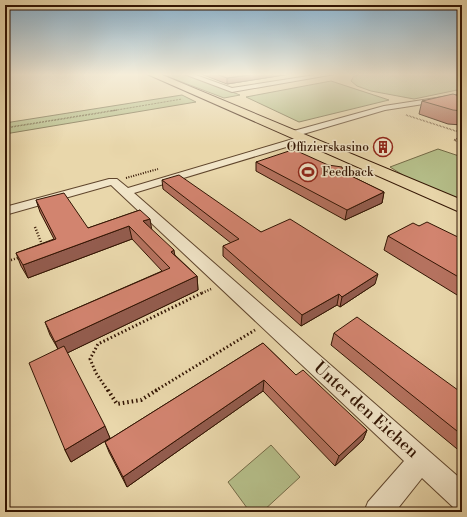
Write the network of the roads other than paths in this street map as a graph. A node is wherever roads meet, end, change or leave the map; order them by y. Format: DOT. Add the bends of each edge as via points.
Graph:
graph roads {
  1 [pos="208,98"];
  2 [pos="448,98"];
  3 [pos="298,137"];
  4 [pos="126,192"];
  5 [pos="462,207"];
  6 [pos="5,211"];
  7 [pos="421,460"];
  8 [pos="462,498"];
  9 [pos="378,512"];
  1 -- 3 [label="main road"];
  2 -- 3 [label="street" via="384,108"];
  3 -- 4 [label="street"];
  3 -- 5 [label="main road"];
  4 -- 6 [label="street, Unter den Eichen" via="113,181"];
  4 -- 7 [label="street, Unter den Eichen"];
  7 -- 8 [label="street, Unter den Eichen"];
  7 -- 9 [label="street"];
}
